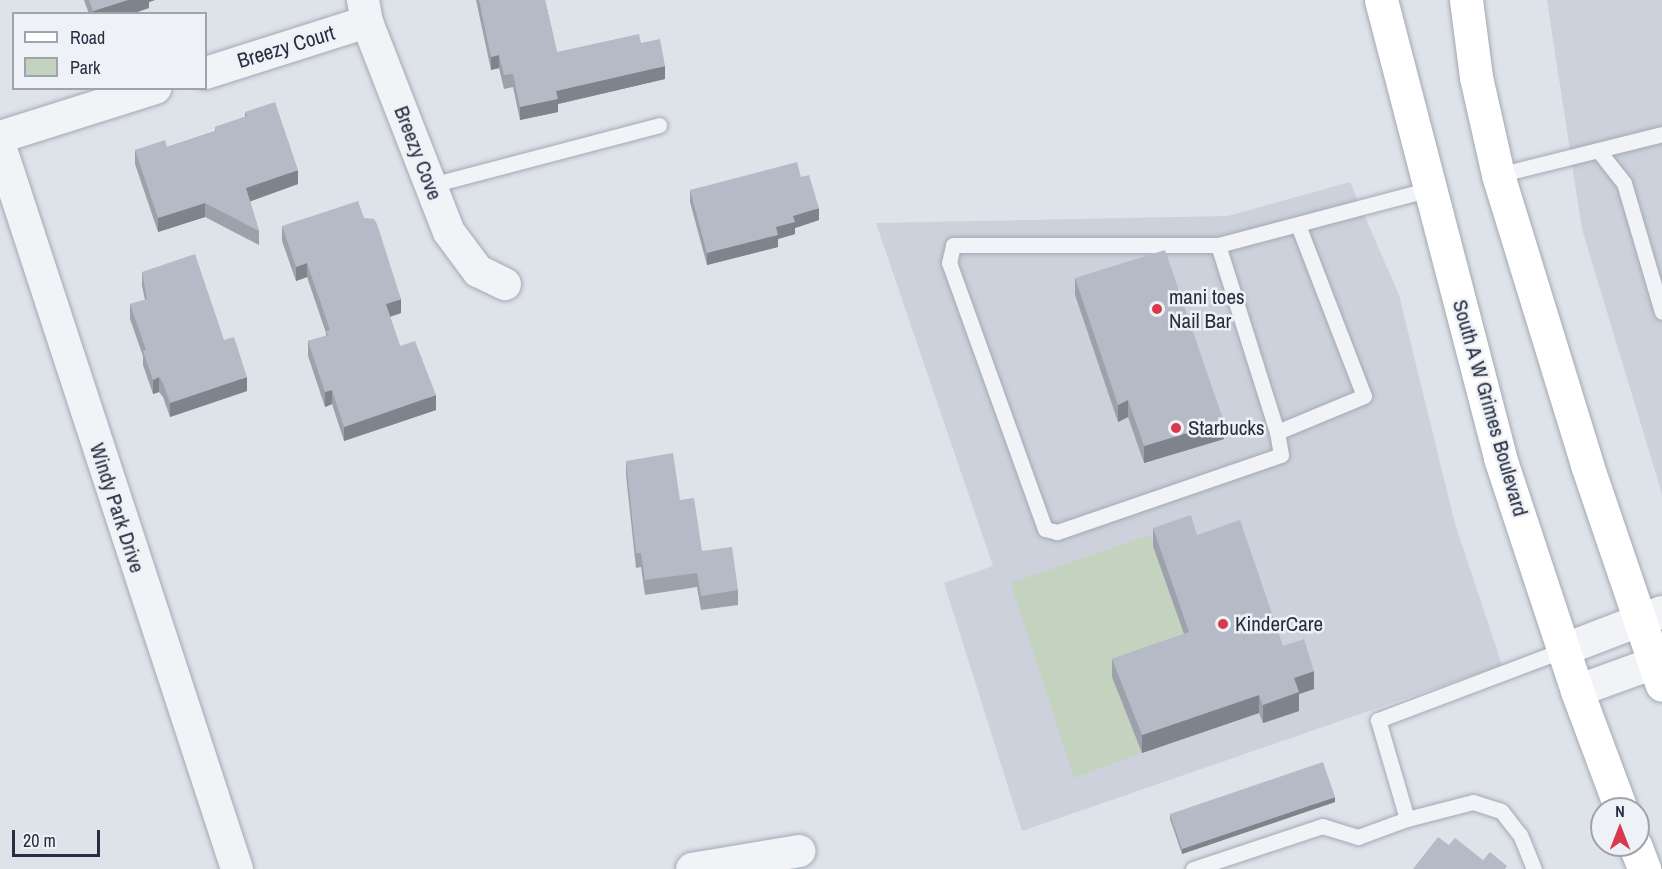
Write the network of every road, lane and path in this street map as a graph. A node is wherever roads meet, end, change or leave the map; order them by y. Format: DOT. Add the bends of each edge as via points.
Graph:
graph roads {
  1 [pos="1381,0"];
  2 [pos="1466,0"];
  3 [pos="365,11"];
  4 [pos="207,73"];
  5 [pos="149,90"];
  6 [pos="659,125"];
  7 [pos="1662,134"];
  8 [pos="0,137"];
  9 [pos="0,146"];
  10 [pos="1599,150"];
  11 [pos="1498,175"];
  12 [pos="430,185"];
  13 [pos="1430,189"];
  14 [pos="1298,225"];
  15 [pos="1218,245"];
  16 [pos="505,285"];
  17 [pos="1662,312"];
  18 [pos="1277,432"];
  19 [pos="1652,617"];
  20 [pos="1563,650"];
  21 [pos="1660,669"];
  22 [pos="1577,691"];
  23 [pos="1617,797"];
  24 [pos="1407,819"];
  25 [pos="800,850"];
  26 [pos="237,869"];
  27 [pos="692,869"];
  28 [pos="1193,869"];
  29 [pos="1534,869"];
  1 -- 13 [label="main road, South A W Grimes Boulevard"];
  2 -- 11 [label="main road" via="1476,77"];
  3 -- 4 [label="street, Breezy Court"];
  3 -- 12 [label="street, Breezy Cove"];
  5 -- 8 [label="street"];
  6 -- 12 [label="lane"];
  7 -- 10 [label="lane"];
  9 -- 26 [label="street, Windy Park Drive"];
  10 -- 11 [label="lane"];
  10 -- 17 [label="lane" via="1624,183"];
  11 -- 19 [label="main road" via="1587,465"];
  12 -- 16 [label="street, Breezy Cove" via="449,232 460,248 478,271"];
  13 -- 14 [label="lane"];
  13 -- 20 [label="main road, South A W Grimes Boulevard" via="1500,458"];
  14 -- 15 [label="lane"];
  14 -- 18 [label="lane" via="1364,396"];
  15 -- 18 [label="lane"];
  15 -- 18 [label="lane" via="953,245 949,263 1045,529 1057,532 1281,455"];
  19 -- 20 [label="street"];
  19 -- 21 [label="main road"];
  20 -- 22 [label="main road, South A W Grimes Boulevard"];
  20 -- 24 [label="lane" via="1378,720"];
  21 -- 22 [label="street"];
  22 -- 23 [label="main road, South A W Grimes Boulevard"];
  24 -- 28 [label="lane" via="1358,837 1322,826"];
  24 -- 29 [label="lane" via="1473,802 1501,811 1520,835"];
  25 -- 27 [label="street"];
}
